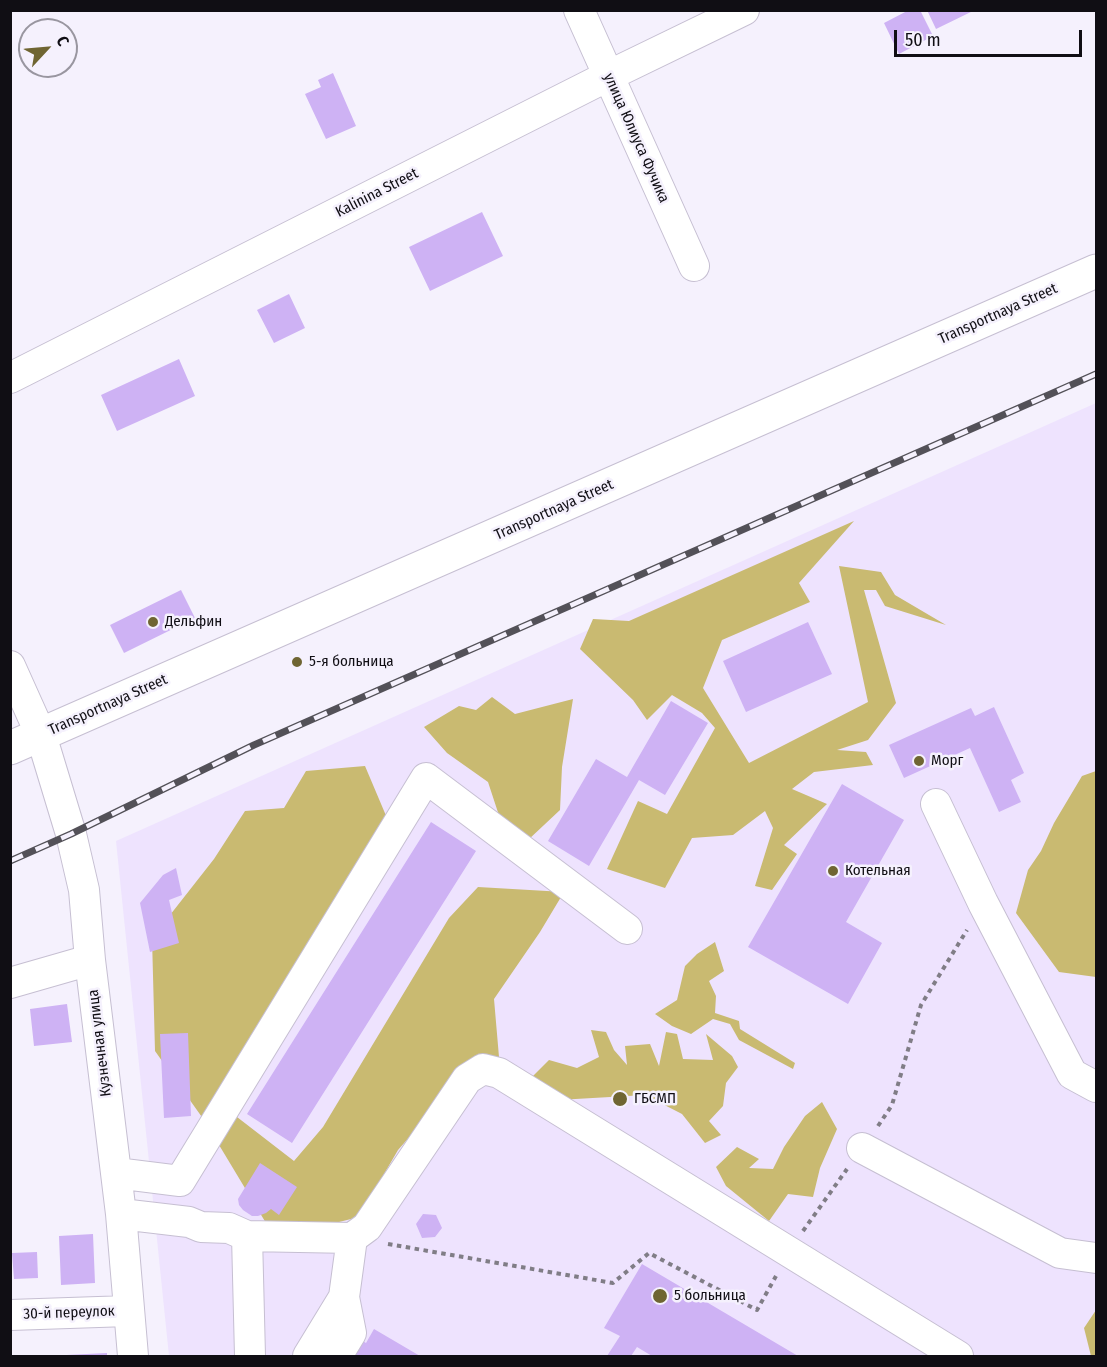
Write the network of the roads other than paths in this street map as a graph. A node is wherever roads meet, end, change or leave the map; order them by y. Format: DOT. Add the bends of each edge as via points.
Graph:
graph roads {
  1 [pos="579,10"];
  2 [pos="744,10"];
  3 [pos="608,76"];
  4 [pos="694,266"];
  5 [pos="1096,271"];
  6 [pos="10,378"];
  7 [pos="10,666"];
  8 [pos="41,735"];
  9 [pos="10,748"];
  10 [pos="936,804"];
  11 [pos="627,929"];
  12 [pos="90,960"];
  13 [pos="10,983"];
  14 [pos="1096,1087"];
  15 [pos="862,1149"];
  16 [pos="116,1173"];
  17 [pos="121,1214"];
  18 [pos="247,1236"];
  19 [pos="352,1238"];
  20 [pos="1096,1258"];
  21 [pos="344,1297"];
  22 [pos="128,1311"];
  23 [pos="10,1315"];
  24 [pos="133,1356"];
  25 [pos="250,1356"];
  26 [pos="308,1356"];
  27 [pos="337,1356"];
  28 [pos="958,1356"];
  1 -- 3 [label="street, улица Юлиуса Фучика"];
  2 -- 3 [label="street, Kalinina Street"];
  3 -- 4 [label="street, улица Юлиуса Фучика"];
  3 -- 6 [label="street, Kalinina Street"];
  5 -- 8 [label="main road, Transportnaya Street"];
  7 -- 8 [label="street, Кузнечная улица"];
  8 -- 9 [label="main road, Transportnaya Street"];
  8 -- 12 [label="street, Кузнечная улица" via="84,890"];
  10 -- 14 [label="street" via="1071,1074"];
  11 -- 16 [label="street" via="426,778 180,1181"];
  12 -- 13 [label="street"];
  12 -- 16 [label="street, Кузнечная улица"];
  15 -- 20 [label="street" via="1060,1253"];
  16 -- 17 [label="street, Кузнечная улица"];
  17 -- 18 [label="street" via="229,1228"];
  17 -- 22 [label="street, Кузнечная улица"];
  18 -- 19 [label="street"];
  18 -- 25 [label="street"];
  19 -- 21 [label="street"];
  19 -- 28 [label="street" via="367,1227 467,1079 483,1069 499,1073"];
  21 -- 26 [label="street"];
  21 -- 27 [label="street" via="351,1334"];
  22 -- 23 [label="street, 30-й переулок"];
  22 -- 24 [label="street, Кузнечная улица"];
}
